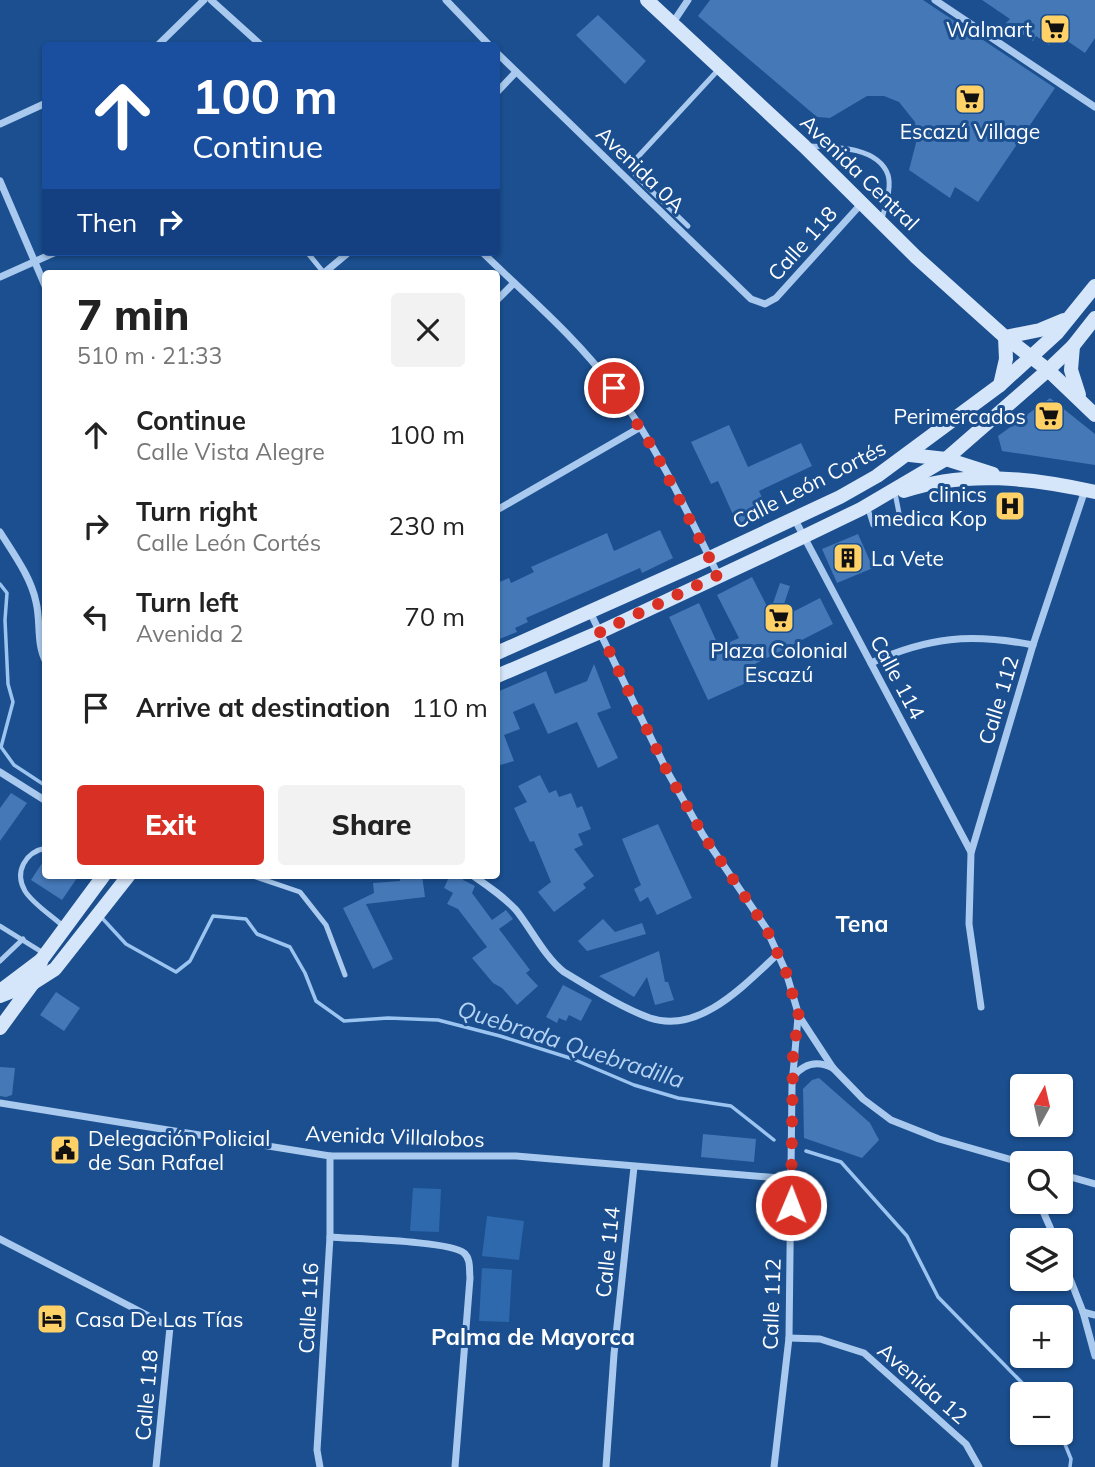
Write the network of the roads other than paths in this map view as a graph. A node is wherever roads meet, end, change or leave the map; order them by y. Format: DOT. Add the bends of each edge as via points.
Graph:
graph roads {
  1 [pos="204,0"];
  2 [pos="211,0"];
  3 [pos="647,0"];
  4 [pos="688,0"];
  5 [pos="935,0"];
  6 [pos="449,1"];
  7 [pos="672,24"];
  8 [pos="161,42"];
  9 [pos="258,42"];
  10 [pos="486,42"];
  11 [pos="500,55"];
  12 [pos="720,68"];
  13 [pos="516,72"];
  14 [pos="500,89"];
  15 [pos="42,105"];
  16 [pos="1095,107"];
  17 [pos="0,124"];
  18 [pos="804,146"];
  19 [pos="0,181"];
  20 [pos="862,203"];
  21 [pos="881,222"];
  22 [pos="688,226"];
  23 [pos="47,256"];
  24 [pos="310,256"];
  25 [pos="344,256"];
  26 [pos="486,256"];
  27 [pos="34,262"];
  28 [pos="322,270"];
  29 [pos="328,270"];
  30 [pos="0,276"];
  31 [pos="42,279"];
  32 [pos="514,283"];
  33 [pos="1095,286"];
  34 [pos="500,297"];
  35 [pos="765,304"];
  36 [pos="1071,317"];
  37 [pos="1095,318"];
  38 [pos="1005,337"];
  39 [pos="1073,346"];
  40 [pos="1031,357"];
  41 [pos="1048,370"];
  42 [pos="1000,385"];
  43 [pos="1090,405"];
  44 [pos="639,428"];
  45 [pos="910,454"];
  46 [pos="946,459"];
  47 [pos="1000,478"];
  48 [pos="1090,491"];
  49 [pos="895,494"];
  50 [pos="864,507"];
  51 [pos="500,508"];
  52 [pos="899,513"];
  53 [pos="794,518"];
  54 [pos="873,525"];
  55 [pos="0,532"];
  56 [pos="803,537"];
  57 [pos="710,558"];
  58 [pos="718,575"];
  59 [pos="590,612"];
  60 [pos="600,632"];
  61 [pos="1033,645"];
  62 [pos="500,652"];
  63 [pos="42,655"];
  64 [pos="871,663"];
  65 [pos="500,675"];
  66 [pos="0,772"];
  67 [pos="42,798"];
  68 [pos="42,850"];
  69 [pos="971,853"];
  70 [pos="97,879"];
  71 [pos="126,879"];
  72 [pos="262,879"];
  73 [pos="478,879"];
  74 [pos="0,926"];
  75 [pos="65,928"];
  76 [pos="23,939"];
  77 [pos="779,953"];
  78 [pos="43,956"];
  79 [pos="0,961"];
  80 [pos="345,975"];
  81 [pos="33,984"];
  82 [pos="0,990"];
  83 [pos="0,996"];
  84 [pos="981,1007"];
  85 [pos="799,1016"];
  86 [pos="0,1028"];
  87 [pos="834,1068"];
  88 [pos="793,1077"];
  89 [pos="0,1103"];
  90 [pos="330,1156"];
  91 [pos="1010,1160"];
  92 [pos="634,1167"];
  93 [pos="1073,1178"];
  94 [pos="792,1179"];
  95 [pos="1095,1184"];
  96 [pos="330,1237"];
  97 [pos="0,1239"];
  98 [pos="1073,1286"];
  99 [pos="1083,1312"];
  100 [pos="1095,1315"];
  101 [pos="789,1338"];
  102 [pos="1095,1356"];
  103 [pos="319,1465"];
  104 [pos="156,1467"];
  105 [pos="455,1467"];
  106 [pos="606,1467"];
  107 [pos="774,1467"];
  108 [pos="979,1467"];
  1 -- 8 [label="street"];
  2 -- 9 [label="street"];
  3 -- 7 [label="main road, Avenida Central"];
  4 -- 7 [label="street"];
  5 -- 16 [label="street"];
  6 -- 10 [label="street"];
  7 -- 12 [label="main road, Avenida Central"];
  11 -- 13 [label="street, Avenida 0A"];
  12 -- 18 [label="main road, Avenida Central"];
  12 -- 22 [label="lane" via="631,169"];
  13 -- 14 [label="street"];
  13 -- 35 [label="street, Avenida 0A" via="751,299"];
  15 -- 17 [label="street"];
  18 -- 20 [label="main road, Avenida Central"];
  18 -- 21 [label="lane" via="852,150 881,165 889,185"];
  19 -- 27 [label="street"];
  20 -- 21 [label="main road, Avenida Central"];
  20 -- 35 [label="street, Calle 118" via="776,298"];
  21 -- 38 [label="main road, Avenida Central"];
  23 -- 27 [label="street"];
  24 -- 28 [label="lane"];
  25 -- 29 [label="street"];
  26 -- 32 [label="street"];
  27 -- 30 [label="street"];
  27 -- 31 [label="street"];
  32 -- 34 [label="street"];
  32 -- 44 [label="street" via="590,359"];
  33 -- 36 [label="main road, Calle León Cortés"];
  36 -- 38 [label="main road"];
  36 -- 40 [label="main road, Calle León Cortés"];
  37 -- 39 [label="main road, Calle León Cortés"];
  38 -- 40 [label="main road, Avenida Central"];
  38 -- 42 [label="main road"];
  39 -- 41 [label="main road, Calle León Cortés"];
  39 -- 43 [label="main road" via="1071,370"];
  40 -- 41 [label="main road, Avenida Central"];
  40 -- 42 [label="main road, Calle León Cortés"];
  41 -- 43 [label="main road, Avenida Central"];
  41 -- 46 [label="main road, Calle León Cortés"];
  42 -- 45 [label="main road, Calle León Cortés"];
  44 -- 51 [label="street"];
  44 -- 57 [label="street"];
  45 -- 46 [label="main road"];
  45 -- 53 [label="main road, Calle León Cortés" via="868,482"];
  46 -- 47 [label="main road"];
  46 -- 50 [label="main road, Calle León Cortés"];
  47 -- 48 [label="main road"];
  47 -- 49 [label="main road" via="944,480"];
  48 -- 61 [label="street, Calle 112"];
  49 -- 50 [label="main road"];
  49 -- 52 [label="lane"];
  50 -- 54 [label="lane"];
  50 -- 56 [label="main road, Calle León Cortés"];
  53 -- 56 [label="street, Calle 114"];
  53 -- 57 [label="main road, Calle León Cortés"];
  55 -- 63 [label="street" via="33,592"];
  56 -- 58 [label="main road, Calle León Cortés"];
  56 -- 64 [label="street, Calle 114"];
  57 -- 58 [label="street"];
  57 -- 59 [label="main road, Calle León Cortés"];
  58 -- 60 [label="main road, Calle León Cortés"];
  59 -- 60 [label="street"];
  59 -- 62 [label="main road, Calle León Cortés"];
  60 -- 65 [label="main road, Calle León Cortés"];
  60 -- 77 [label="street" via="667,771"];
  61 -- 64 [label="street" via="967,637 901,649"];
  61 -- 69 [label="street, Calle 112"];
  64 -- 69 [label="street, Calle 114"];
  66 -- 67 [label="street"];
  68 -- 75 [label="lane" via="23,863 20,878 26,892"];
  69 -- 84 [label="street, Calle 112" via="969,924"];
  70 -- 75 [label="main road"];
  71 -- 81 [label="main road" via="55,969"];
  72 -- 80 [label="lane" via="300,892 326,925"];
  73 -- 77 [label="street" via="515,909 564,972 652,1018 676,1020 712,1008"];
  74 -- 76 [label="lane"];
  75 -- 78 [label="main road"];
  76 -- 78 [label="lane"];
  76 -- 79 [label="lane"];
  77 -- 85 [label="street"];
  78 -- 81 [label="main road"];
  78 -- 82 [label="main road"];
  81 -- 83 [label="main road"];
  81 -- 86 [label="main road"];
  85 -- 87 [label="street"];
  85 -- 88 [label="street, Calle 112"];
  87 -- 88 [label="street" via="816,1062"];
  87 -- 91 [label="street" via="891,1120"];
  88 -- 94 [label="street, Calle 112"];
  89 -- 90 [label="street, Avenida Villalobos"];
  90 -- 92 [label="street, Avenida Villalobos" via="516,1156"];
  90 -- 96 [label="street, Calle 116"];
  92 -- 94 [label="street, Avenida Villalobos"];
  92 -- 106 [label="street, Calle 114"];
  93 -- 95 [label="street"];
  94 -- 101 [label="street, Calle 112"];
  96 -- 103 [label="street, Calle 116"];
  96 -- 105 [label="street" via="443,1245 461,1250 469,1258"];
  97 -- 104 [label="street, Calle 118" via="170,1327"];
  98 -- 99 [label="street"];
  99 -- 100 [label="street"];
  99 -- 102 [label="street"];
  101 -- 107 [label="street, Calle 112"];
  101 -- 108 [label="street, Avenida 12" via="820,1339 864,1353 966,1444"];
}
